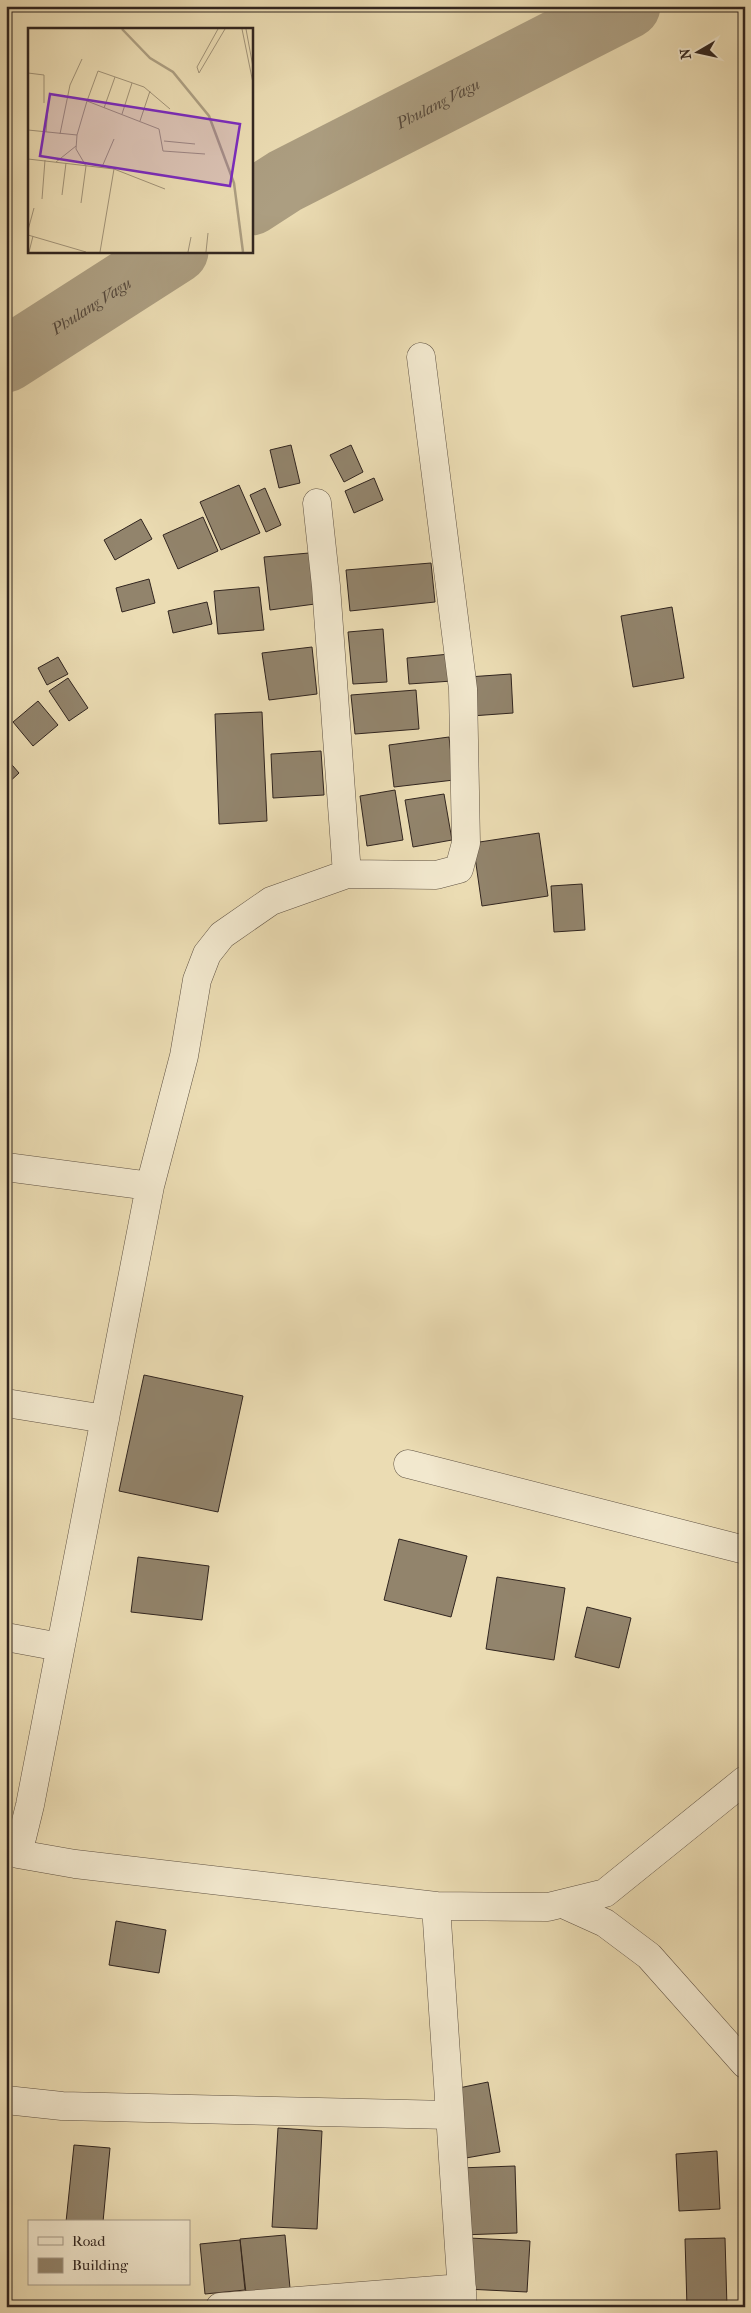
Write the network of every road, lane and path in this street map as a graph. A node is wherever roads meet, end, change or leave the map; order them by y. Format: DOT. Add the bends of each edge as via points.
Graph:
graph roads {
  1 [pos="421,357"];
  2 [pos="317,503"];
  3 [pos="347,874"];
  4 [pos="6,1167"];
  5 [pos="150,1186"];
  6 [pos="6,1403"];
  7 [pos="105,1419"];
  8 [pos="408,1464"];
  9 [pos="745,1550"];
  10 [pos="6,1637"];
  11 [pos="60,1647"];
  12 [pos="745,1780"];
  13 [pos="12,1854"];
  14 [pos="563,1904"];
  15 [pos="436,1906"];
  16 [pos="745,2064"];
  17 [pos="6,2100"];
  18 [pos="450,2115"];
  19 [pos="462,2298"];
  20 [pos="220,2307"];
  1 -- 3 [label="street" via="463,689 466,843 459,869 449,873"];
  2 -- 3 [label="street"];
  3 -- 5 [label="street" via="271,901 222,936 207,954 198,980 184,1056"];
  4 -- 5 [label="street"];
  5 -- 7 [label="street"];
  6 -- 7 [label="street"];
  7 -- 11 [label="street"];
  8 -- 9 [label="street"];
  10 -- 11 [label="street"];
  11 -- 13 [label="street"];
  12 -- 14 [label="street" via="605,1893"];
  13 -- 15 [label="street"];
  14 -- 15 [label="street" via="548,1907"];
  14 -- 16 [label="street" via="605,1923 649,1956"];
  15 -- 18 [label="street"];
  17 -- 18 [label="street" via="62,2106"];
  18 -- 19 [label="street"];
  19 -- 20 [label="street"];
}
